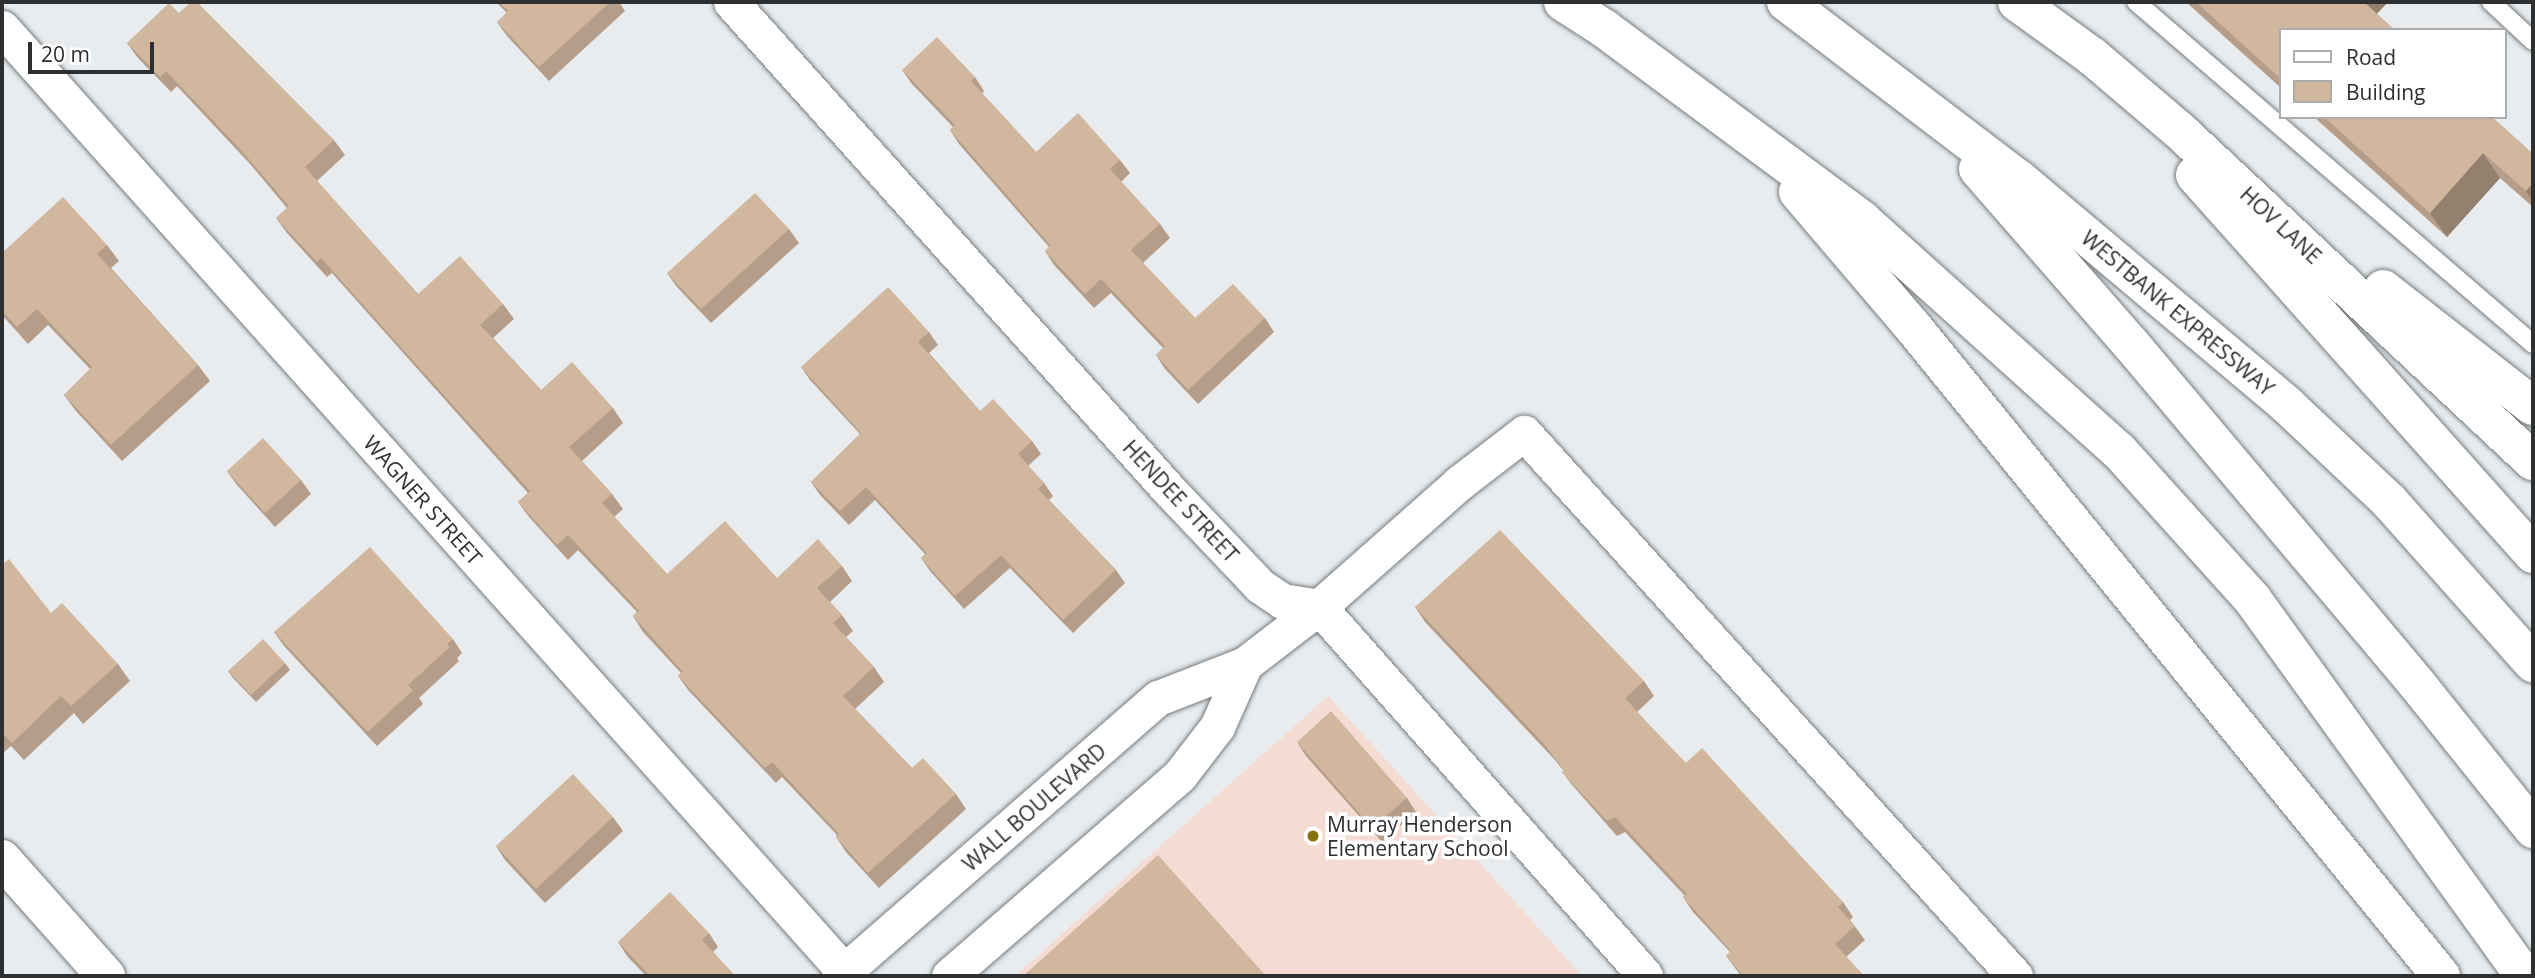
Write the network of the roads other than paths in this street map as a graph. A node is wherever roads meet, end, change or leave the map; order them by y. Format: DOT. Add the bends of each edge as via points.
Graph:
graph roads {
  1 [pos="731,2"];
  2 [pos="1563,2"];
  3 [pos="1786,2"];
  4 [pos="2017,2"];
  5 [pos="2136,2"];
  6 [pos="2491,2"];
  7 [pos="2,28"];
  8 [pos="2533,41"];
  9 [pos="2093,57"];
  10 [pos="1921,105"];
  11 [pos="2179,131"];
  12 [pos="1752,137"];
  13 [pos="2533,344"];
  14 [pos="2533,406"];
  15 [pos="2533,461"];
  16 [pos="2533,554"];
  17 [pos="1319,607"];
  18 [pos="2533,663"];
  19 [pos="1245,664"];
  20 [pos="2533,829"];
  21 [pos="2,859"];
  22 [pos="842,974"];
  23 [pos="106,976"];
  24 [pos="949,976"];
  25 [pos="1645,976"];
  26 [pos="2015,976"];
  27 [pos="2441,976"];
  28 [pos="2524,976"];
  1 -- 17 [label="street, HENDEE STREET" via="1260,586 1282,601"];
  2 -- 12 [label="main road"];
  3 -- 10 [label="main road, WESTBANK EXPRESSWAY"];
  4 -- 9 [label="main road, HOV LANE"];
  5 -- 13 [label="lane"];
  6 -- 8 [label="lane"];
  7 -- 22 [label="street, WAGNER STREET"];
  9 -- 11 [label="main road, HOV LANE"];
  9 -- 16 [label="main road"];
  10 -- 18 [label="main road, WESTBANK EXPRESSWAY" via="2020,180 2287,405 2389,501"];
  10 -- 20 [label="main road" via="2130,343"];
  11 -- 14 [label="main road"];
  11 -- 15 [label="main road, HOV LANE"];
  12 -- 27 [label="main road" via="1913,327"];
  12 -- 28 [label="main road" via="1862,220 2119,451 2253,600"];
  17 -- 19 [label="street, WALL BOULEVARD"];
  17 -- 25 [label="street"];
  17 -- 26 [label="street, WALL BOULEVARD" via="1459,483 1524,433"];
  19 -- 22 [label="street, WALL BOULEVARD" via="1158,698"];
  19 -- 24 [label="street, WALL BOULEVARD" via="1217,727 1180,775"];
  21 -- 23 [label="main road"];
}
